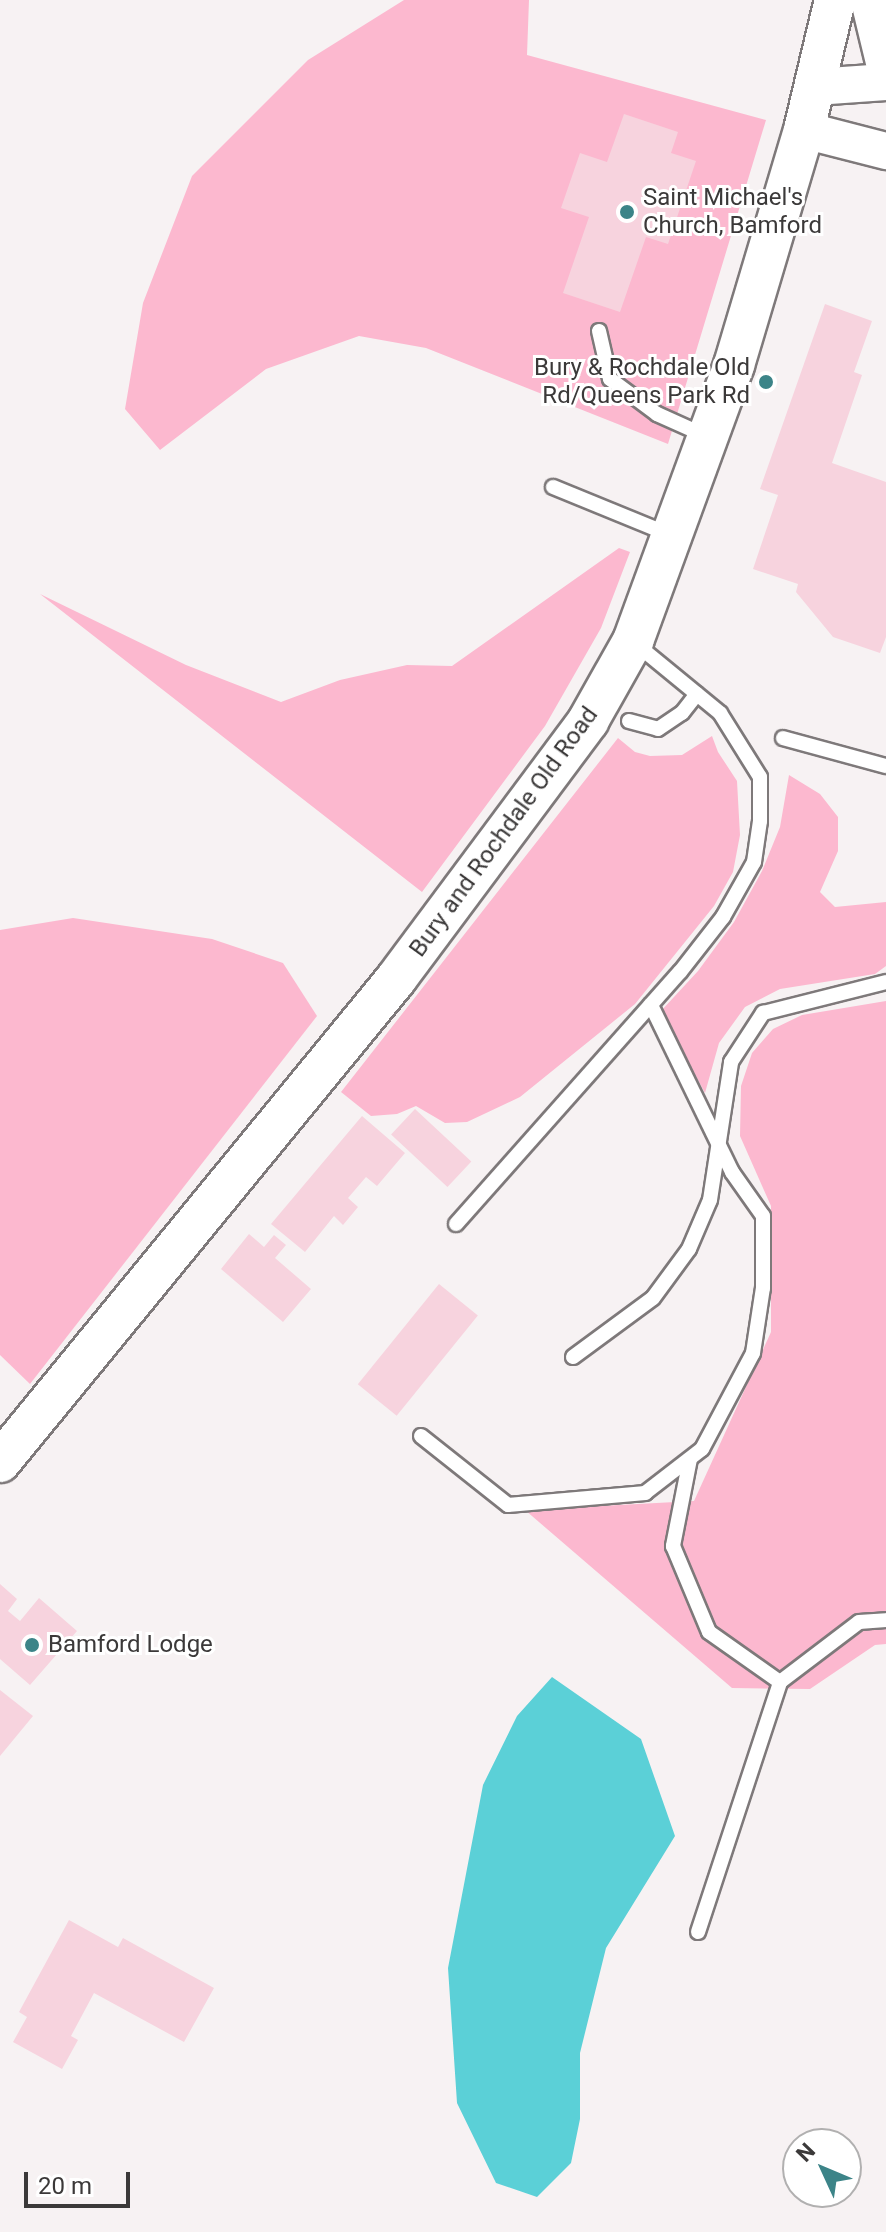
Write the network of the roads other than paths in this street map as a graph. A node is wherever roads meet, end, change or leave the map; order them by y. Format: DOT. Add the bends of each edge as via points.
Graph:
graph roads {
  1 [pos="835,0"];
  2 [pos="871,0"];
  3 [pos="886,62"];
  4 [pos="886,82"];
  5 [pos="815,87"];
  6 [pos="804,130"];
  7 [pos="886,151"];
  8 [pos="599,331"];
  9 [pos="708,437"];
  10 [pos="553,487"];
  11 [pos="672,536"];
  12 [pos="633,641"];
  13 [pos="697,694"];
  14 [pos="629,721"];
  15 [pos="783,738"];
  16 [pos="886,766"];
  17 [pos="886,982"];
  18 [pos="651,1005"];
  19 [pos="719,1147"];
  20 [pos="456,1224"];
  21 [pos="573,1357"];
  22 [pos="421,1436"];
  23 [pos="690,1459"];
  24 [pos="0,1462"];
  25 [pos="886,1620"];
  26 [pos="780,1682"];
  27 [pos="698,1932"];
  1 -- 5 [label="main road, Bury and Rochdale Old Road"];
  2 -- 3 [label="main road"];
  4 -- 5 [label="street"];
  5 -- 6 [label="main road, Bury and Rochdale Old Road"];
  6 -- 7 [label="street"];
  6 -- 9 [label="main road, Bury and Rochdale Old Road"];
  8 -- 9 [label="lane" via="610,379 657,414"];
  9 -- 11 [label="main road, Bury and Rochdale Old Road"];
  10 -- 11 [label="lane"];
  11 -- 12 [label="main road, Bury and Rochdale Old Road"];
  12 -- 13 [label="lane"];
  12 -- 24 [label="main road, Bury and Rochdale Old Road" via="588,721 396,979"];
  13 -- 14 [label="lane" via="682,713 658,729"];
  13 -- 18 [label="lane" via="720,713 760,777 754,862 723,917"];
  15 -- 16 [label="lane"];
  17 -- 19 [label="lane" via="763,1013 731,1062"];
  18 -- 19 [label="lane"];
  18 -- 20 [label="lane"];
  19 -- 21 [label="lane" via="710,1200 689,1249 653,1298"];
  19 -- 23 [label="lane" via="763,1216 763,1288 753,1353 702,1449"];
  22 -- 23 [label="lane" via="508,1505 645,1493"];
  23 -- 26 [label="lane" via="673,1546 709,1632"];
  25 -- 26 [label="lane" via="859,1622"];
  26 -- 27 [label="lane"];
}
